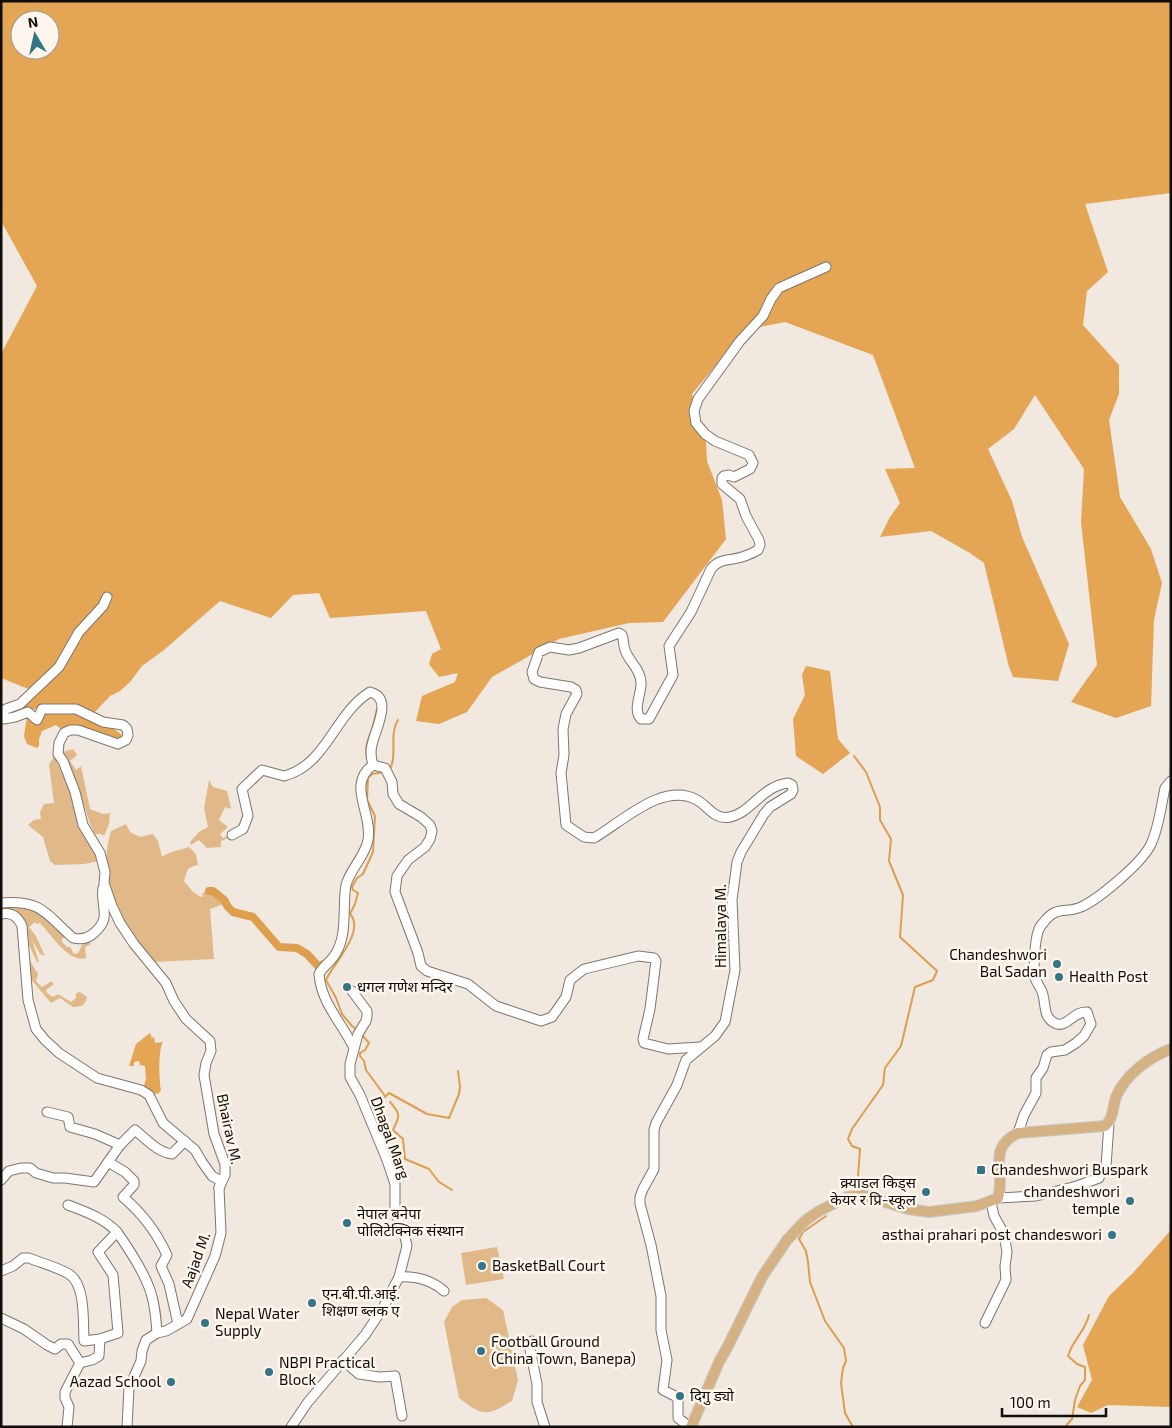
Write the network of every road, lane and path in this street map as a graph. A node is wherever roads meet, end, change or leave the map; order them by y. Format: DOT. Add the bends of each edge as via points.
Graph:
graph roads {
  1 [pos="826,267"];
  2 [pos="107,597"];
  3 [pos="1,715"];
  4 [pos="373,765"];
  5 [pos="1171,781"];
  6 [pos="232,835"];
  7 [pos="104,883"];
  8 [pos="1,903"];
  9 [pos="1,914"];
  10 [pos="352,991"];
  11 [pos="354,1048"];
  12 [pos="700,1048"];
  13 [pos="1171,1049"];
  14 [pos="47,1112"];
  15 [pos="1109,1123"];
  16 [pos="1018,1133"];
  17 [pos="185,1141"];
  18 [pos="120,1145"];
  19 [pos="108,1162"];
  20 [pos="1,1180"];
  21 [pos="219,1188"];
  22 [pos="994,1200"];
  23 [pos="68,1205"];
  24 [pos="117,1232"];
  25 [pos="1,1271"];
  26 [pos="399,1277"];
  27 [pos="444,1291"];
  28 [pos="1,1318"];
  29 [pos="985,1322"];
  30 [pos="178,1324"];
  31 [pos="157,1332"];
  32 [pos="100,1339"];
  33 [pos="532,1341"];
  34 [pos="343,1360"];
  35 [pos="80,1363"];
  36 [pos="402,1416"];
  37 [pos="68,1427"];
  38 [pos="127,1427"];
  39 [pos="291,1427"];
  40 [pos="545,1427"];
  41 [pos="690,1427"];
  1 -- 12 [label="street, Himalaya M." via="779,288 763,316 740,341 698,399 694,412 696,424 705,434 752,458 750,469 734,477 724,476 722,484 740,499 760,545 758,550 747,556 715,564 669,646 673,674 649,719 641,720 638,716 641,680 624,650 619,633 579,648 546,648 538,654 532,672 538,682 576,690 576,698 564,721 561,773 566,825 584,836 594,838 647,803 661,798 688,797 712,814 725,818 739,813 773,788 788,783 792,785 791,794 764,814 737,862 732,900 735,970 728,1013 721,1029"];
  2 -- 3 [label="street" via="79,632 59,667 20,704 6,709"];
  3 -- 7 [label="street" via="8,719 28,712 37,720 42,709 76,709 127,729 126,740 118,744 78,730 64,733 59,743 58,754 75,792 83,825 103,862"];
  4 -- 6 [label="street" via="371,746 382,712 381,700 370,692 356,701 322,749 304,768 284,776 262,770 247,783 242,789 248,816 242,829"];
  4 -- 11 [label="street" via="365,770 360,787 368,840 346,885 342,936 336,954 318,974 327,1004"];
  4 -- 12 [label="street" via="386,768 399,804 421,817 432,831 425,847 408,860 398,876 395,892 421,966 426,971 468,984 496,1006 541,1021 552,1017 566,997 570,980 584,969 638,956 654,958 644,1043 668,1049"];
  5 -- 16 [label="street" via="1165,788 1150,845 1138,861 1088,904 1050,914 1038,930 1035,977 1043,995 1045,1014 1059,1024 1065,1024 1075,1014 1087,1012 1091,1024 1076,1043 1047,1055 1036,1078 1036,1093"];
  7 -- 8 [label="street" via="104,919 92,936 80,939 73,938 40,907 19,902"];
  7 -- 21 [label="street, Bhairav M." via="120,923 134,944 166,983 192,1026 210,1041 211,1051 204,1075 214,1134 225,1164 225,1175"];
  9 -- 17 [label="street, Aajad M." via="12,915 22,926 28,1000 36,1029 70,1062 97,1078 149,1095 163,1123"];
  10 -- 11 [label="street, Dhagal Marg" via="366,1011 366,1021"];
  11 -- 26 [label="street, Dhagal Marg" via="350,1077 395,1184 395,1212 407,1246"];
  12 -- 41 [label="street, Himalaya M." via="686,1060 677,1085 656,1123 654,1168 640,1198 662,1296 661,1330 667,1360 663,1390 676,1396 678,1418"];
  13 -- 15 [label="main road" via="1148,1060 1126,1082 1117,1095"];
  14 -- 18 [label="street" via="68,1117 70,1127"];
  15 -- 16 [label="main road" via="1099,1127"];
  15 -- 22 [label="street" via="1106,1167 1100,1178 1036,1196"];
  16 -- 22 [label="main road" via="1008,1139 999,1151 1001,1189"];
  17 -- 18 [label="street" via="172,1154 167,1153 135,1130"];
  17 -- 21 [label="street, Aajad M." via="212,1176 221,1181"];
  18 -- 19 [label="street"];
  19 -- 20 [label="street" via="94,1182 53,1178 30,1168 9,1171"];
  19 -- 30 [label="street" via="134,1181 123,1197 144,1217 167,1255 161,1266 169,1284"];
  21 -- 30 [label="street, Aajad M." via="219,1245 187,1319"];
  22 -- 29 [label="street" via="994,1216 1004,1234 1007,1252 1006,1280"];
  22 -- 41 [label="main road" via="976,1206 929,1212 863,1195 848,1197 806,1220 787,1240 762,1277"];
  23 -- 24 [label="street" via="91,1213"];
  24 -- 31 [label="street" via="150,1290"];
  24 -- 32 [label="street" via="98,1252 113,1275 118,1333"];
  25 -- 32 [label="street" via="29,1258 68,1274 82,1296 84,1341"];
  26 -- 27 [label="street" via="412,1276"];
  26 -- 34 [label="street, Dhagal Marg" via="365,1335"];
  28 -- 35 [label="street" via="24,1328 54,1349 68,1344"];
  30 -- 31 [label="street"];
  31 -- 38 [label="street" via="146,1340 129,1388"];
  32 -- 35 [label="street" via="99,1356"];
  33 -- 40 [label="street" via="530,1349 537,1384 536,1402"];
  34 -- 36 [label="street" via="360,1374 396,1376"];
  34 -- 39 [label="street, Dhagal Marg"];
  35 -- 37 [label="street" via="65,1392 69,1407"];
}
